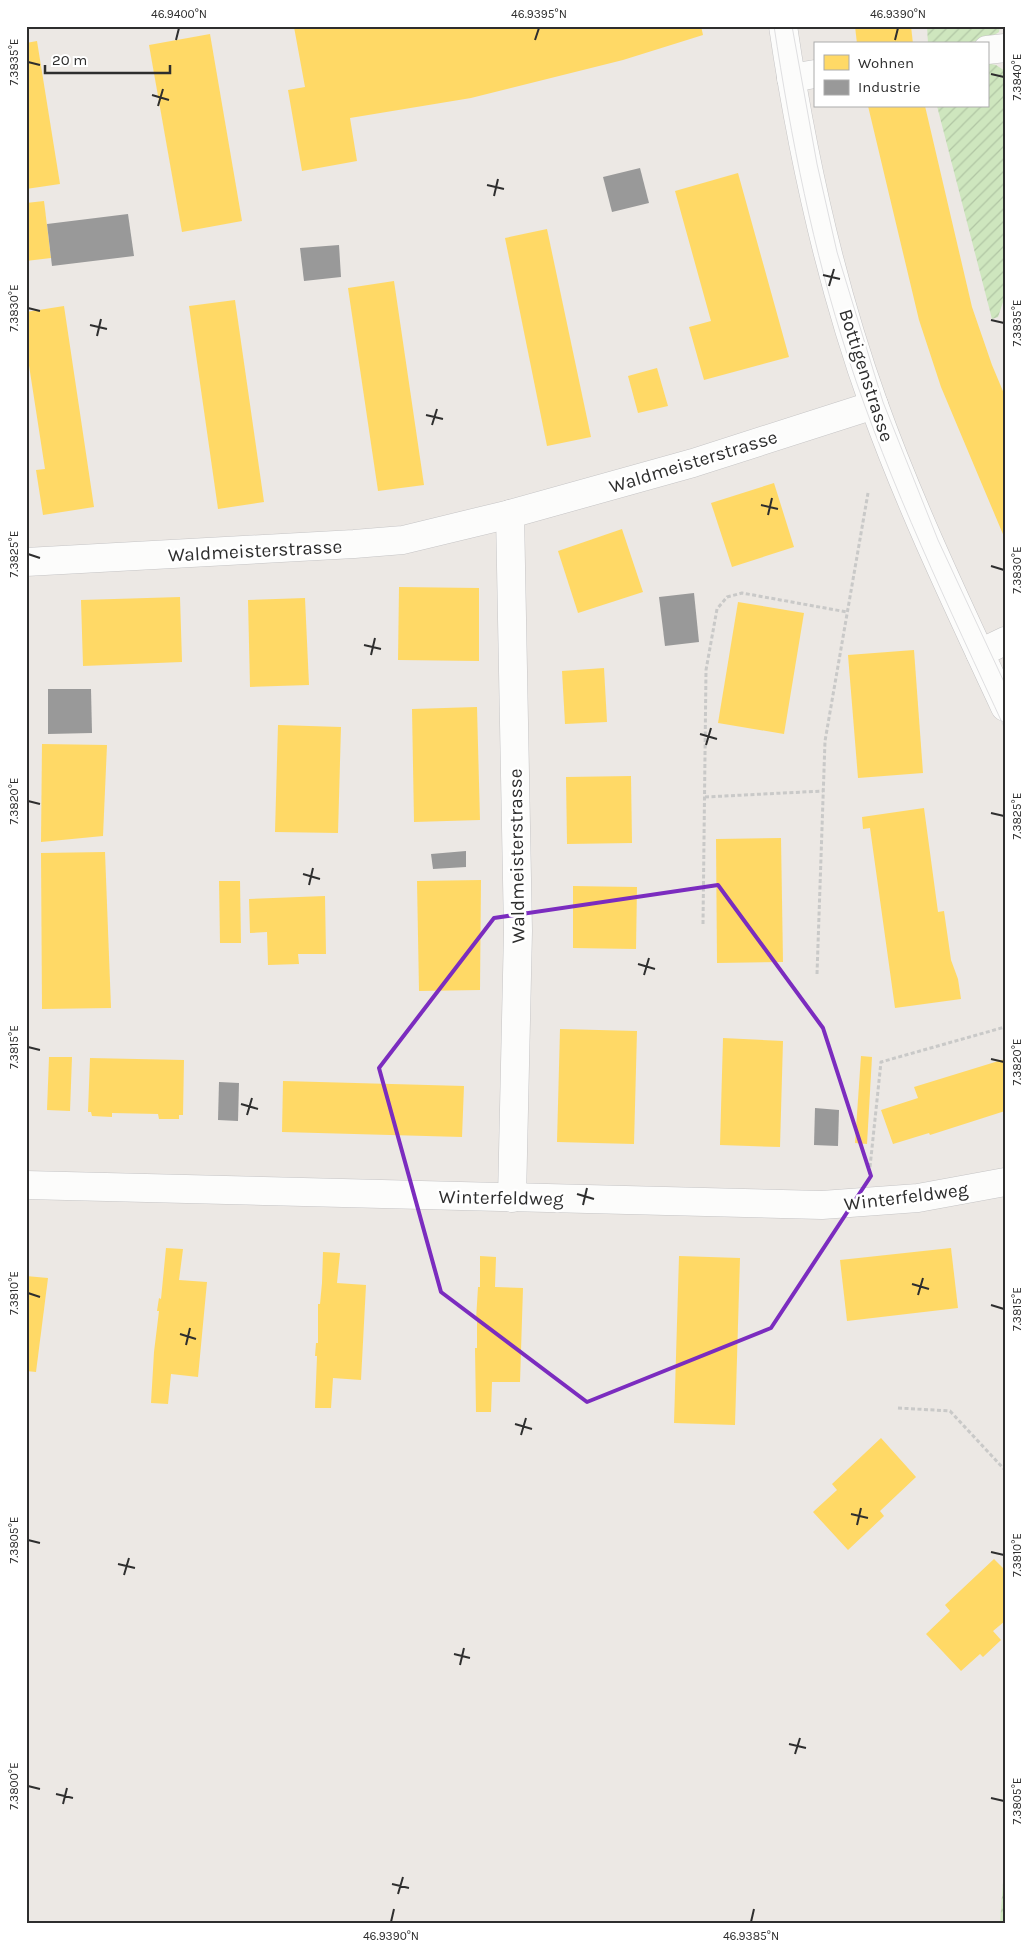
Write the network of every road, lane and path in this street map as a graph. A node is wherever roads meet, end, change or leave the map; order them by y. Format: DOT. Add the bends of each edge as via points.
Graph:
graph roads {
  1 [pos="783,26"];
  2 [pos="1005,48"];
  3 [pos="988,50"];
  4 [pos="803,76"];
  5 [pos="874,405"];
  6 [pos="869,490"];
  7 [pos="510,514"];
  8 [pos="26,562"];
  9 [pos="847,612"];
  10 [pos="1005,641"];
  11 [pos="980,653"];
  12 [pos="1005,707"];
  13 [pos="823,791"];
  14 [pos="705,797"];
  15 [pos="703,924"];
  16 [pos="817,974"];
  17 [pos="1005,1027"];
  18 [pos="870,1173"];
  19 [pos="1005,1182"];
  20 [pos="26,1185"];
  21 [pos="512,1198"];
  22 [pos="898,1408"];
  23 [pos="1005,1470"];
  1 -- 4 [label="street, Bottigenstrasse"];
  2 -- 3 [label="street"];
  4 -- 5 [label="street, Bottigenstrasse" via="807,166 829,256"];
  5 -- 7 [label="street, Waldmeisterstrasse" via="693,462"];
  5 -- 11 [label="street, Bottigenstrasse" via="930,543"];
  6 -- 9 [label="path"];
  7 -- 8 [label="street, Waldmeisterstrasse" via="393,541"];
  7 -- 21 [label="street, Waldmeisterstrasse" via="518,930"];
  9 -- 13 [label="path" via="825,741"];
  9 -- 14 [label="path" via="742,592 727,597 718,609 706,670"];
  10 -- 11 [label="street"];
  11 -- 12 [label="street, Bottigenstrasse"];
  13 -- 14 [label="path"];
  13 -- 16 [label="path"];
  14 -- 15 [label="path"];
  17 -- 18 [label="path" via="881,1062"];
  19 -- 21 [label="street, Winterfeldweg" via="918,1198 822,1205"];
  20 -- 21 [label="street, Winterfeldweg"];
  22 -- 23 [label="path" via="950,1411"];
}
